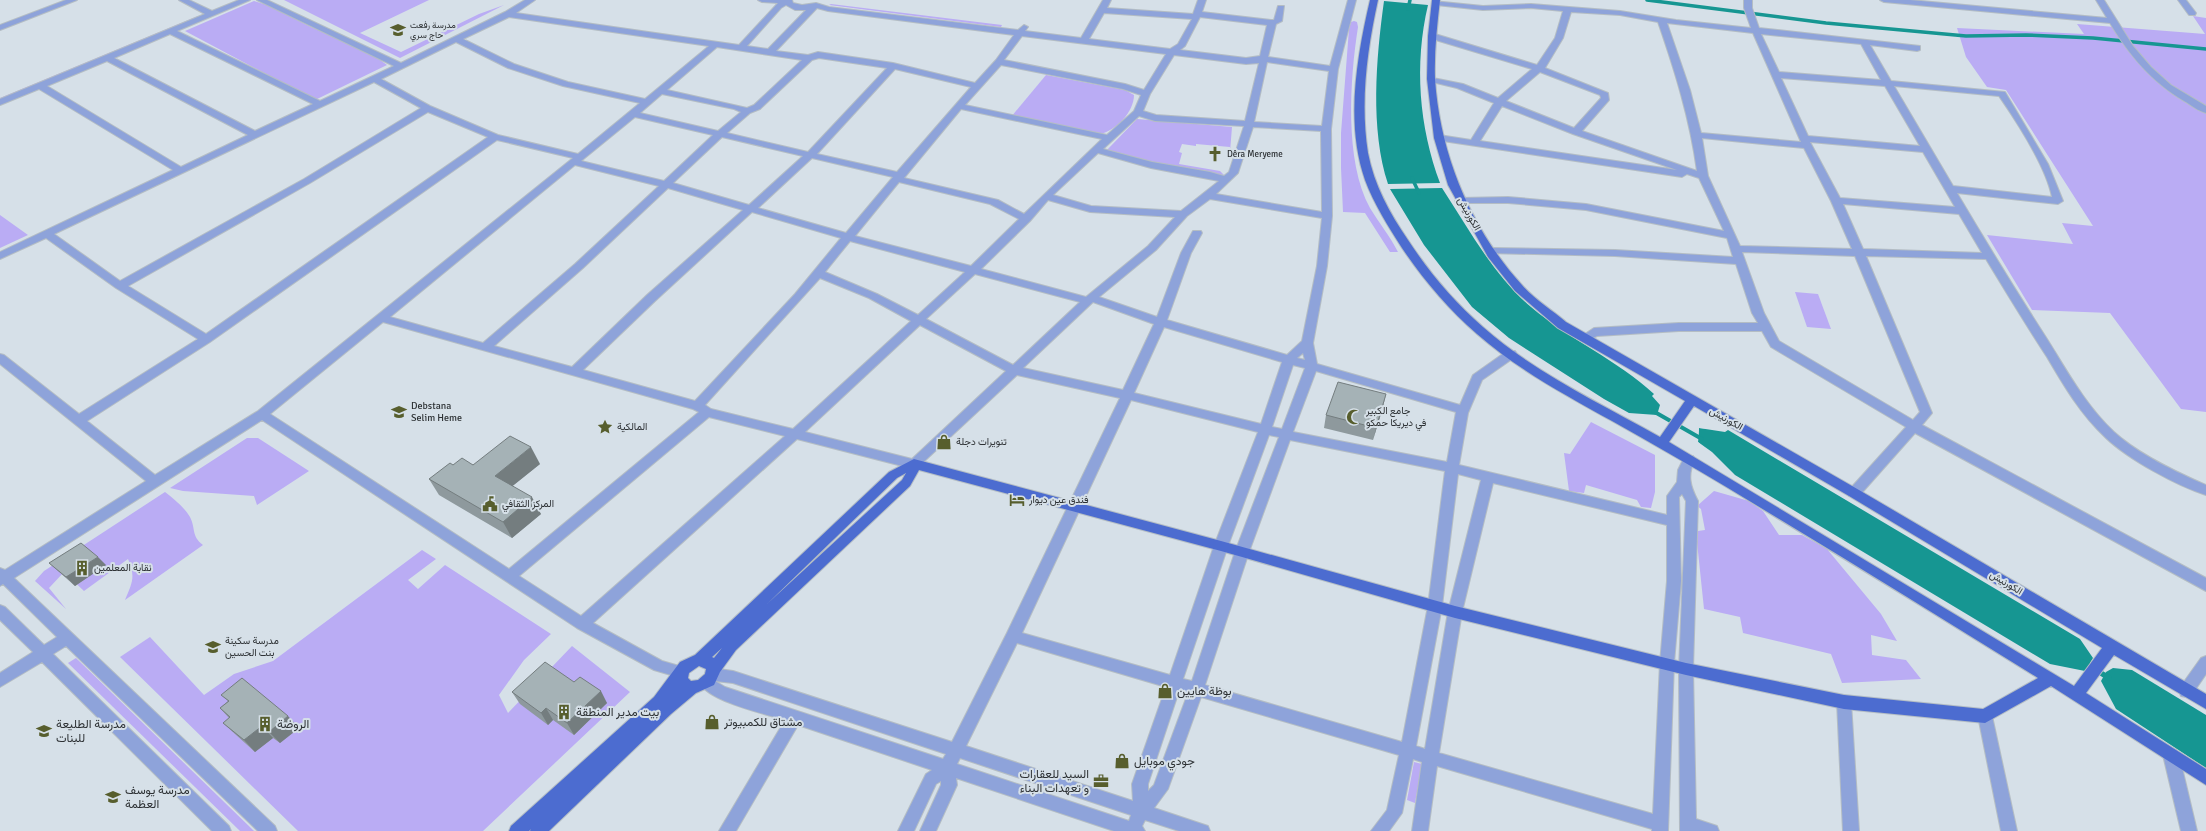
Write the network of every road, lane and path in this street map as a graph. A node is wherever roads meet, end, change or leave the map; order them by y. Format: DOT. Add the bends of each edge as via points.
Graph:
graph roads {
  1 [pos="73,0"];
  2 [pos="183,0"];
  3 [pos="231,0"];
  4 [pos="246,0"];
  5 [pos="261,0"];
  6 [pos="531,0"];
  7 [pos="762,0"];
  8 [pos="1107,0"];
  9 [pos="1202,0"];
  10 [pos="1352,0"];
  11 [pos="1374,0"];
  12 [pos="1884,0"];
  13 [pos="2096,0"];
  14 [pos="2100,0"];
  15 [pos="2182,0"];
  16 [pos="788,1"];
  17 [pos="1910,1"];
  18 [pos="1436,2"];
  19 [pos="818,3"];
  20 [pos="828,4"];
  21 [pos="1748,4"];
  22 [pos="1281,8"];
  23 [pos="1568,9"];
  24 [pos="1103,10"];
  25 [pos="207,13"];
  26 [pos="2192,13"];
  27 [pos="508,14"];
  28 [pos="1197,15"];
  29 [pos="1662,20"];
  30 [pos="2113,21"];
  31 [pos="1272,23"];
  32 [pos="1755,26"];
  33 [pos="0,28"];
  34 [pos="1023,29"];
  35 [pos="170,31"];
  36 [pos="1432,36"];
  37 [pos="1086,37"];
  38 [pos="456,39"];
  39 [pos="1864,43"];
  40 [pos="716,44"];
  41 [pos="1181,46"];
  42 [pos="742,47"];
  43 [pos="1917,48"];
  44 [pos="771,51"];
  45 [pos="1171,52"];
  46 [pos="108,58"];
  47 [pos="809,58"];
  48 [pos="1263,60"];
  49 [pos="999,62"];
  50 [pos="401,66"];
  51 [pos="893,66"];
  52 [pos="1537,68"];
  53 [pos="1334,69"];
  54 [pos="1778,76"];
  55 [pos="373,78"];
  56 [pos="1431,78"];
  57 [pos="1886,83"];
  58 [pos="41,86"];
  59 [pos="978,86"];
  60 [pos="659,91"];
  61 [pos="1146,94"];
  62 [pos="0,97"];
  63 [pos="2206,99"];
  64 [pos="2187,100"];
  65 [pos="1500,101"];
  66 [pos="0,102"];
  67 [pos="646,102"];
  68 [pos="319,104"];
  69 [pos="959,106"];
  70 [pos="427,108"];
  71 [pos="2206,110"];
  72 [pos="747,111"];
  73 [pos="1138,112"];
  74 [pos="633,114"];
  75 [pos="1249,124"];
  76 [pos="1326,128"];
  77 [pos="1576,132"];
  78 [pos="720,133"];
  79 [pos="255,135"];
  80 [pos="1697,135"];
  81 [pos="495,137"];
  82 [pos="1109,138"];
  83 [pos="1440,138"];
  84 [pos="1474,142"];
  85 [pos="1806,142"];
  86 [pos="1096,150"];
  87 [pos="1928,150"];
  88 [pos="811,155"];
  89 [pos="576,160"];
  90 [pos="181,171"];
  91 [pos="1703,176"];
  92 [pos="898,177"];
  93 [pos="1225,180"];
  94 [pos="665,184"];
  95 [pos="1951,190"];
  96 [pos="1046,196"];
  97 [pos="1208,196"];
  98 [pos="1460,200"];
  99 [pos="1836,201"];
  100 [pos="751,207"];
  101 [pos="1963,211"];
  102 [pos="1183,214"];
  103 [pos="1326,216"];
  104 [pos="1026,219"];
  105 [pos="1197,232"];
  106 [pos="48,234"];
  107 [pos="1731,236"];
  108 [pos="848,237"];
  109 [pos="1736,249"];
  110 [pos="1491,251"];
  111 [pos="1859,252"];
  112 [pos="0,256"];
  113 [pos="1989,256"];
  114 [pos="1740,261"];
  115 [pos="972,271"];
  116 [pos="818,272"];
  117 [pos="120,286"];
  118 [pos="1089,299"];
  119 [pos="381,318"];
  120 [pos="918,321"];
  121 [pos="1160,322"];
  122 [pos="1764,327"];
  123 [pos="1585,338"];
  124 [pos="206,339"];
  125 [pos="1307,343"];
  126 [pos="485,347"];
  127 [pos="1511,354"];
  128 [pos="0,358"];
  129 [pos="1289,359"];
  130 [pos="1312,366"];
  131 [pos="1014,370"];
  132 [pos="574,372"];
  133 [pos="1128,395"];
  134 [pos="1689,405"];
  135 [pos="702,409"];
  136 [pos="1463,410"];
  137 [pos="262,414"];
  138 [pos="79,420"];
  139 [pos="1915,427"];
  140 [pos="1265,429"];
  141 [pos="796,433"];
  142 [pos="1287,435"];
  143 [pos="1664,441"];
  144 [pos="1689,459"];
  145 [pos="914,464"];
  146 [pos="1453,468"];
  147 [pos="1488,478"];
  148 [pos="155,482"];
  149 [pos="1683,484"];
  150 [pos="2206,490"];
  151 [pos="1854,493"];
  152 [pos="1073,507"];
  153 [pos="1674,522"];
  154 [pos="1221,546"];
  155 [pos="1242,552"];
  156 [pos="1,577"];
  157 [pos="508,577"];
  158 [pos="2206,585"];
  159 [pos="1435,606"];
  160 [pos="0,611"];
  161 [pos="1455,612"];
  162 [pos="582,624"];
  163 [pos="1013,636"];
  164 [pos="68,637"];
  165 [pos="2109,651"];
  166 [pos="42,653"];
  167 [pos="699,660"];
  168 [pos="2206,662"];
  169 [pos="1667,663"];
  170 [pos="1686,669"];
  171 [pos="681,674"];
  172 [pos="711,676"];
  173 [pos="2050,679"];
  174 [pos="0,681"];
  175 [pos="1175,684"];
  176 [pos="692,688"];
  177 [pos="1196,690"];
  178 [pos="2080,691"];
  179 [pos="2186,691"];
  180 [pos="1844,702"];
  181 [pos="2206,702"];
  182 [pos="1985,716"];
  183 [pos="795,717"];
  184 [pos="1408,749"];
  185 [pos="955,752"];
  186 [pos="2171,755"];
  187 [pos="1430,756"];
  188 [pos="947,768"];
  189 [pos="2206,778"];
  190 [pos="1141,811"];
  191 [pos="1660,827"];
  192 [pos="1688,828"];
  193 [pos="223,831"];
  194 [pos="269,831"];
  195 [pos="517,831"];
  196 [pos="538,831"];
  197 [pos="727,831"];
  198 [pos="906,831"];
  199 [pos="928,831"];
  200 [pos="1134,831"];
  201 [pos="1202,831"];
  202 [pos="1379,831"];
  203 [pos="1420,831"];
  204 [pos="1711,831"];
  205 [pos="1851,831"];
  206 [pos="2009,831"];
  207 [pos="2189,831"];
  1 -- 33 [label="street"];
  2 -- 25 [label="street"];
  3 -- 25 [label="street"];
  4 -- 25 [label="street"];
  5 -- 50 [label="street"];
  6 -- 27 [label="street"];
  7 -- 16 [label="street"];
  8 -- 24 [label="street"];
  9 -- 28 [label="street"];
  10 -- 53 [label="street"];
  11 -- 127 [label="main road" via="1365,42 1361,93 1361,134 1373,187 1392,222 1432,279 1462,314"];
  12 -- 17 [label="street"];
  13 -- 14 [label="street"];
  14 -- 30 [label="street"];
  15 -- 26 [label="street"];
  16 -- 19 [label="street" via="795,7 805,8"];
  16 -- 42 [label="street" via="778,6"];
  17 -- 30 [label="street"];
  18 -- 23 [label="street" via="1482,8 1531,6"];
  18 -- 36 [label="main road, الكورنيش"];
  19 -- 20 [label="street"];
  19 -- 44 [label="street"];
  20 -- 34 [label="street"];
  21 -- 32 [label="street"];
  22 -- 31 [label="street" via="1278,21"];
  23 -- 29 [label="street" via="1620,13"];
  23 -- 52 [label="street" via="1559,38 1542,65"];
  24 -- 28 [label="street"];
  24 -- 37 [label="street"];
  25 -- 35 [label="street"];
  25 -- 62 [label="street"];
  27 -- 38 [label="street"];
  27 -- 40 [label="street"];
  28 -- 31 [label="street"];
  28 -- 41 [label="street"];
  29 -- 32 [label="street"];
  29 -- 80 [label="street" via="1686,90"];
  30 -- 64 [label="street" via="2130,47 2156,78"];
  31 -- 48 [label="street"];
  32 -- 39 [label="street"];
  32 -- 54 [label="street"];
  34 -- 37 [label="street"];
  34 -- 49 [label="street"];
  35 -- 46 [label="street"];
  35 -- 68 [label="street"];
  36 -- 52 [label="street"];
  36 -- 56 [label="main road, الكورنيش"];
  37 -- 41 [label="street"];
  37 -- 45 [label="street"];
  38 -- 50 [label="street"];
  38 -- 67 [label="street" via="531,73 587,90"];
  39 -- 43 [label="street"];
  39 -- 57 [label="street"];
  40 -- 42 [label="street"];
  40 -- 60 [label="street"];
  41 -- 45 [label="street"];
  41 -- 48 [label="street" via="1247,55"];
  42 -- 44 [label="street"];
  44 -- 47 [label="street"];
  45 -- 48 [label="street" via="1246,61"];
  45 -- 61 [label="street"];
  46 -- 58 [label="street"];
  46 -- 79 [label="street"];
  47 -- 51 [label="street" via="818,55"];
  47 -- 72 [label="street" via="757,107"];
  48 -- 53 [label="street"];
  48 -- 75 [label="street"];
  49 -- 59 [label="street"];
  49 -- 61 [label="street" via="1125,87"];
  50 -- 55 [label="street"];
  51 -- 59 [label="street"];
  51 -- 88 [label="street"];
  52 -- 65 [label="street"];
  52 -- 77 [label="street" via="1606,96"];
  53 -- 76 [label="street"];
  54 -- 57 [label="street"];
  54 -- 85 [label="street"];
  55 -- 68 [label="street"];
  55 -- 70 [label="street"];
  56 -- 65 [label="street"];
  56 -- 83 [label="main road, الكورنيش"];
  57 -- 87 [label="street"];
  57 -- 95 [label="street" via="2002,94 2022,123 2051,180 2058,201"];
  58 -- 66 [label="street"];
  58 -- 90 [label="street"];
  59 -- 69 [label="street"];
  60 -- 67 [label="street"];
  60 -- 72 [label="street"];
  61 -- 73 [label="street"];
  63 -- 64 [label="street"];
  64 -- 71 [label="street"];
  65 -- 77 [label="street"];
  65 -- 84 [label="street"];
  67 -- 74 [label="street"];
  68 -- 79 [label="street"];
  69 -- 82 [label="street"];
  69 -- 92 [label="street"];
  70 -- 81 [label="street"];
  70 -- 117 [label="street" via="307,181"];
  72 -- 78 [label="street"];
  73 -- 75 [label="street" via="1155,118"];
  73 -- 82 [label="street"];
  74 -- 78 [label="street"];
  74 -- 89 [label="street"];
  75 -- 76 [label="street"];
  75 -- 93 [label="street" via="1235,168"];
  76 -- 103 [label="street"];
  77 -- 91 [label="street"];
  78 -- 88 [label="street"];
  78 -- 94 [label="street"];
  79 -- 90 [label="street"];
  80 -- 85 [label="street"];
  80 -- 91 [label="street"];
  81 -- 89 [label="street"];
  81 -- 124 [label="street"];
  82 -- 86 [label="street"];
  83 -- 84 [label="street"];
  83 -- 98 [label="main road, الكورنيش"];
  84 -- 91 [label="street"];
  85 -- 87 [label="street"];
  85 -- 99 [label="street"];
  86 -- 93 [label="street" via="1151,165"];
  86 -- 96 [label="street"];
  87 -- 95 [label="street"];
  88 -- 92 [label="street"];
  88 -- 100 [label="street"];
  89 -- 94 [label="street"];
  89 -- 119 [label="street"];
  90 -- 106 [label="street"];
  91 -- 107 [label="street"];
  92 -- 104 [label="street" via="994,202"];
  92 -- 108 [label="street"];
  93 -- 97 [label="street"];
  94 -- 100 [label="street"];
  94 -- 126 [label="street" via="579,266"];
  95 -- 101 [label="street"];
  96 -- 102 [label="street" via="1090,209"];
  96 -- 104 [label="street"];
  97 -- 102 [label="street"];
  97 -- 103 [label="street"];
  98 -- 107 [label="street" via="1508,200 1586,207"];
  98 -- 110 [label="main road, الكورنيش"];
  99 -- 101 [label="street"];
  99 -- 111 [label="street"];
  100 -- 108 [label="street"];
  100 -- 132 [label="street"];
  101 -- 113 [label="street"];
  102 -- 118 [label="street" via="1152,248"];
  103 -- 125 [label="street" via="1322,266"];
  104 -- 115 [label="street"];
  105 -- 121 [label="street" via="1186,253"];
  106 -- 112 [label="street"];
  106 -- 117 [label="street"];
  107 -- 109 [label="street"];
  108 -- 115 [label="street"];
  108 -- 116 [label="street"];
  109 -- 111 [label="street"];
  109 -- 114 [label="street"];
  110 -- 114 [label="street"];
  110 -- 123 [label="main road, الكورنيش" via="1520,289 1562,324"];
  111 -- 113 [label="street"];
  111 -- 139 [label="street" via="1926,413"];
  113 -- 150 [label="street" via="2075,393 2111,436 2178,478"];
  114 -- 122 [label="street"];
  115 -- 118 [label="street"];
  115 -- 120 [label="street"];
  116 -- 120 [label="street" via="873,296"];
  116 -- 135 [label="street"];
  117 -- 124 [label="street"];
  118 -- 121 [label="street"];
  118 -- 131 [label="street"];
  119 -- 126 [label="street"];
  119 -- 137 [label="street"];
  120 -- 131 [label="street"];
  120 -- 141 [label="street"];
  121 -- 129 [label="street"];
  121 -- 133 [label="street"];
  122 -- 123 [label="street" via="1679,327 1594,332"];
  122 -- 139 [label="street" via="1775,344 1785,352"];
  123 -- 134 [label="main road, الكورنيش"];
  124 -- 138 [label="street"];
  125 -- 129 [label="street"];
  125 -- 130 [label="street"];
  126 -- 132 [label="street"];
  127 -- 136 [label="street" via="1477,378"];
  127 -- 143 [label="main road"];
  128 -- 138 [label="street"];
  129 -- 130 [label="street"];
  129 -- 140 [label="street"];
  130 -- 136 [label="street"];
  130 -- 142 [label="street"];
  131 -- 133 [label="street"];
  131 -- 145 [label="street"];
  132 -- 135 [label="street"];
  133 -- 140 [label="street"];
  133 -- 152 [label="street"];
  134 -- 143 [label="main road"];
  134 -- 151 [label="main road, الكورنيش" via="1734,423"];
  135 -- 141 [label="street"];
  135 -- 157 [label="street"];
  136 -- 146 [label="street"];
  137 -- 148 [label="street"];
  137 -- 157 [label="street"];
  138 -- 148 [label="street"];
  139 -- 151 [label="street"];
  139 -- 158 [label="street"];
  140 -- 142 [label="street"];
  140 -- 154 [label="street"];
  141 -- 145 [label="street"];
  141 -- 162 [label="street"];
  142 -- 146 [label="street"];
  142 -- 155 [label="street"];
  143 -- 144 [label="main road"];
  144 -- 149 [label="street" via="1684,468"];
  144 -- 173 [label="main road"];
  145 -- 152 [label="main road"];
  145 -- 167 [label="main road" via="893,476"];
  145 -- 172 [label="main road" via="912,474 906,483 731,646"];
  146 -- 147 [label="street"];
  146 -- 159 [label="street"];
  147 -- 153 [label="street"];
  147 -- 161 [label="street"];
  148 -- 156 [label="street"];
  149 -- 153 [label="street" via="1673,496"];
  149 -- 170 [label="street" via="1692,501"];
  151 -- 165 [label="main road, الكورنيش"];
  152 -- 154 [label="main road"];
  152 -- 163 [label="street"];
  153 -- 169 [label="street" via="1674,581"];
  154 -- 155 [label="main road"];
  154 -- 175 [label="street"];
  155 -- 159 [label="main road"];
  155 -- 177 [label="street"];
  156 -- 164 [label="street"];
  157 -- 162 [label="street"];
  159 -- 161 [label="main road"];
  159 -- 184 [label="street"];
  160 -- 166 [label="street"];
  161 -- 169 [label="main road"];
  161 -- 187 [label="street"];
  162 -- 171 [label="street" via="659,666"];
  163 -- 175 [label="street"];
  163 -- 185 [label="street"];
  164 -- 166 [label="street"];
  164 -- 194 [label="street"];
  165 -- 178 [label="main road"];
  165 -- 179 [label="main road, الكورنيش"];
  166 -- 174 [label="street"];
  166 -- 193 [label="street"];
  167 -- 171 [label="main road" via="688,664"];
  167 -- 172 [label="main road" via="708,662"];
  168 -- 179 [label="street"];
  169 -- 170 [label="main road"];
  169 -- 191 [label="street"];
  170 -- 180 [label="main road"];
  170 -- 192 [label="street"];
  171 -- 176 [label="main road" via="683,684"];
  171 -- 195 [label="main road" via="659,702"];
  172 -- 176 [label="main road"];
  172 -- 183 [label="street" via="720,692"];
  172 -- 185 [label="street" via="733,677"];
  173 -- 178 [label="main road"];
  173 -- 182 [label="main road"];
  175 -- 177 [label="street"];
  175 -- 190 [label="street" via="1140,784"];
  176 -- 196 [label="main road" via="666,709"];
  177 -- 184 [label="street"];
  177 -- 190 [label="street" via="1160,789"];
  178 -- 186 [label="main road"];
  179 -- 181 [label="main road, الكورنيش"];
  180 -- 182 [label="main road"];
  180 -- 205 [label="street"];
  182 -- 206 [label="street"];
  183 -- 188 [label="street"];
  183 -- 197 [label="street"];
  184 -- 187 [label="street"];
  184 -- 202 [label="street" via="1394,813"];
  185 -- 188 [label="street"];
  185 -- 190 [label="street"];
  186 -- 189 [label="main road"];
  186 -- 207 [label="street"];
  187 -- 191 [label="street"];
  187 -- 203 [label="street"];
  188 -- 198 [label="street" via="931,778"];
  188 -- 199 [label="street" via="949,785"];
  188 -- 200 [label="street"];
  190 -- 200 [label="street"];
  190 -- 201 [label="street"];
  192 -- 204 [label="street"];
}
